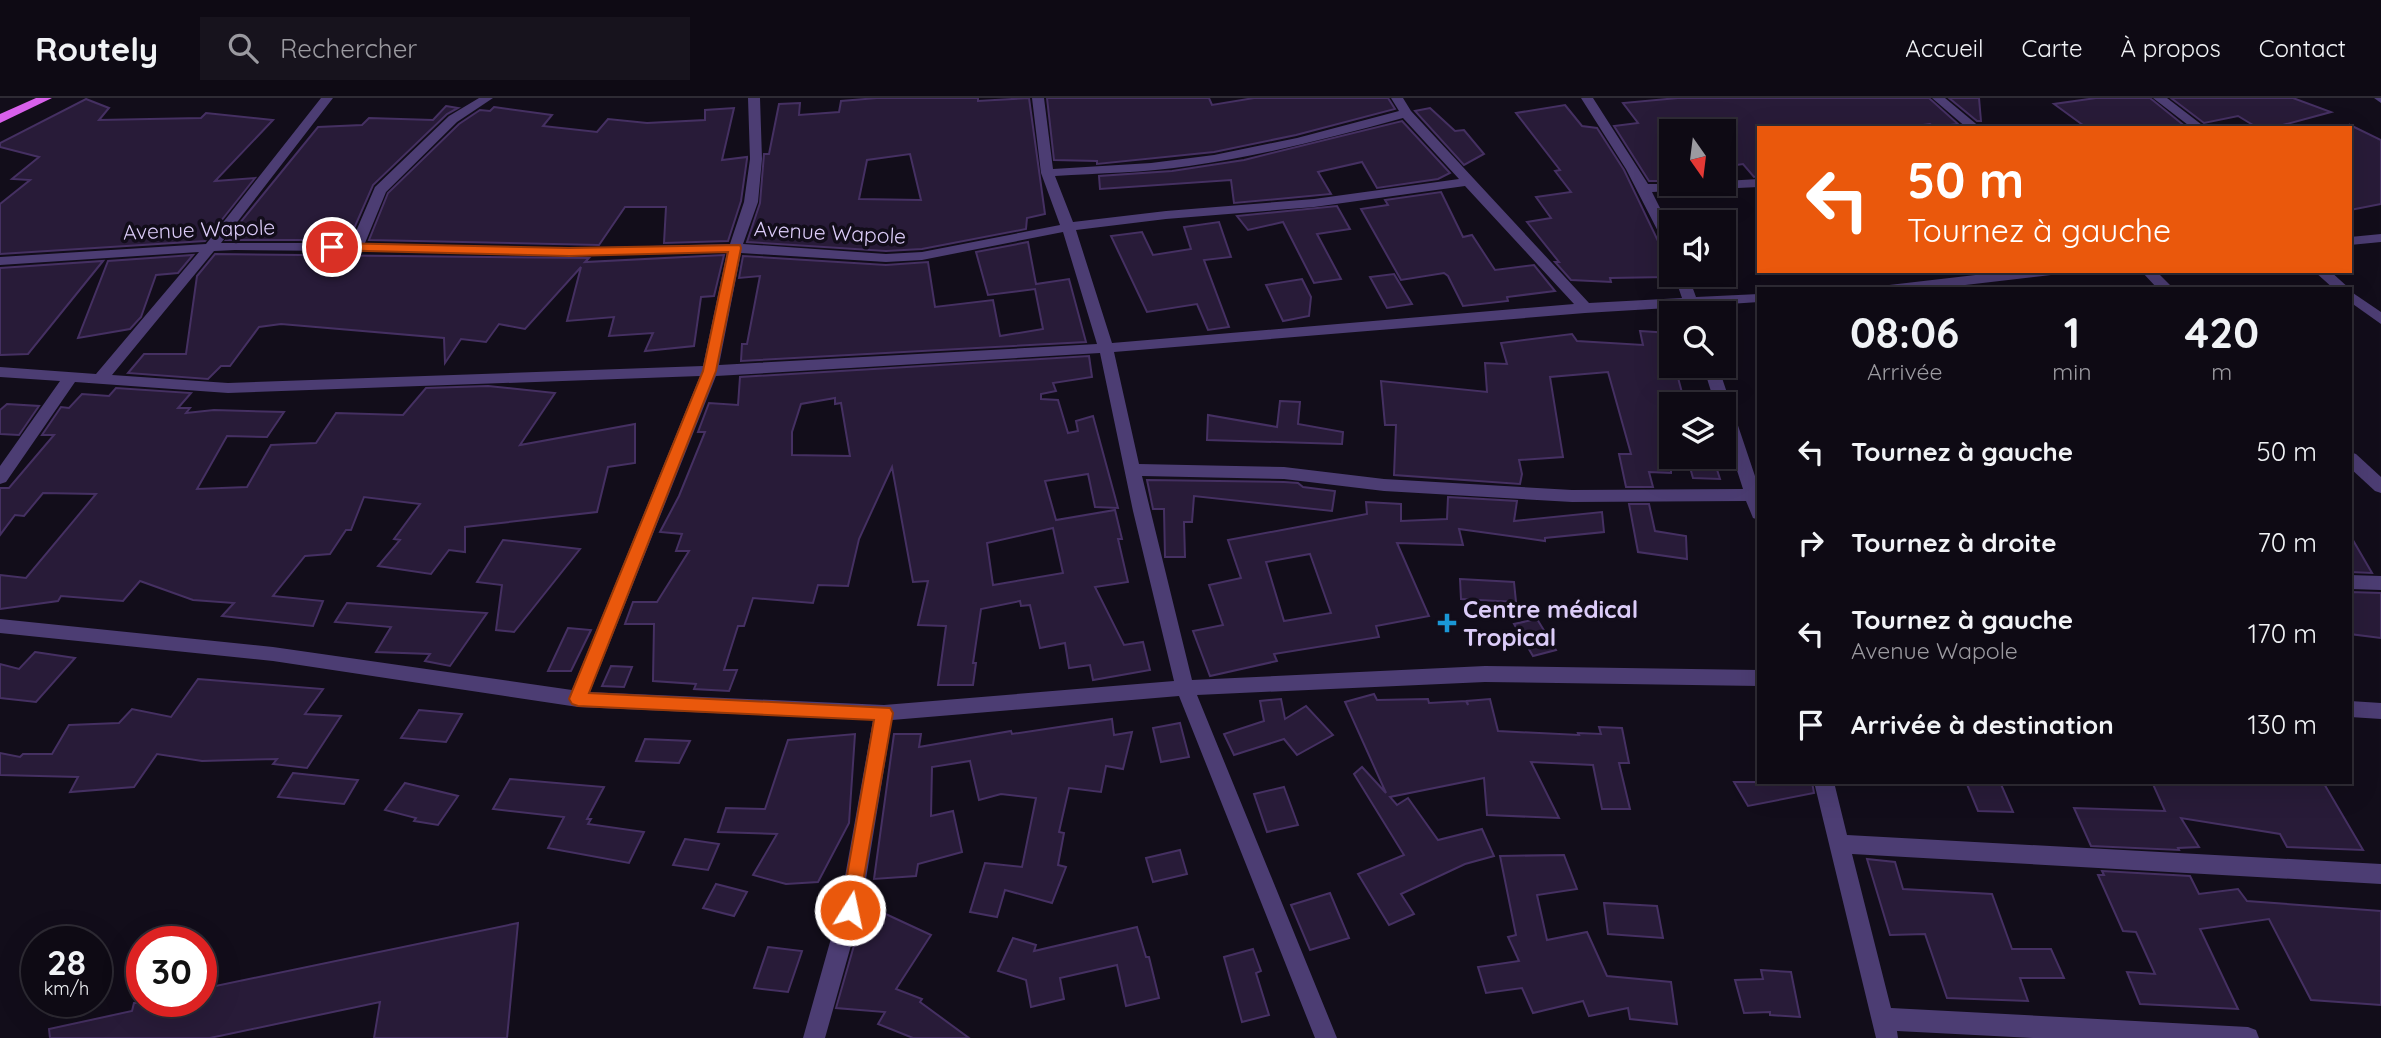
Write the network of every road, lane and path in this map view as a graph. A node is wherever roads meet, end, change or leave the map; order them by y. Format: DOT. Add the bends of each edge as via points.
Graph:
graph roads {
  1 [pos="46,98"];
  2 [pos="327,98"];
  3 [pos="487,98"];
  4 [pos="754,98"];
  5 [pos="1038,98"];
  6 [pos="1396,98"];
  7 [pos="1587,98"];
  8 [pos="1938,98"];
  9 [pos="2160,98"];
  10 [pos="1406,113"];
  11 [pos="0,119"];
  12 [pos="1973,126"];
  13 [pos="2197,126"];
  14 [pos="1047,173"];
  15 [pos="1470,181"];
  16 [pos="1757,183"];
  17 [pos="1644,188"];
  18 [pos="1659,219"];
  19 [pos="1068,227"];
  20 [pos="2381,238"];
  21 [pos="2357,240"];
  22 [pos="356,247"];
  23 [pos="210,248"];
  24 [pos="735,248"];
  25 [pos="0,261"];
  26 [pos="2033,273"];
  27 [pos="2150,273"];
  28 [pos="2323,273"];
  29 [pos="1907,287"];
  30 [pos="2165,287"];
  31 [pos="2341,287"];
  32 [pos="2352,297"];
  33 [pos="1757,298"];
  34 [pos="1736,301"];
  35 [pos="1585,308"];
  36 [pos="1659,308"];
  37 [pos="2381,319"];
  38 [pos="1106,348"];
  39 [pos="709,371"];
  40 [pos="0,372"];
  41 [pos="70,378"];
  42 [pos="100,379"];
  43 [pos="1736,444"];
  44 [pos="2352,460"];
  45 [pos="1132,470"];
  46 [pos="0,478"];
  47 [pos="2381,486"];
  48 [pos="1752,495"];
  49 [pos="1757,509"];
  50 [pos="2352,582"];
  51 [pos="2381,583"];
  52 [pos="0,626"];
  53 [pos="1757,678"];
  54 [pos="1185,688"];
  55 [pos="578,699"];
  56 [pos="2352,709"];
  57 [pos="2381,711"];
  58 [pos="884,713"];
  59 [pos="1824,784"];
  60 [pos="1838,845"];
  61 [pos="2381,874"];
  62 [pos="1884,1028"];
  63 [pos="814,1038"];
  64 [pos="1326,1038"];
  65 [pos="2248,1038"];
  1 -- 11 [label="main road"];
  2 -- 23 [label="street"];
  3 -- 22 [label="street" via="453,119 380,190"];
  4 -- 24 [label="street" via="756,159 751,202"];
  5 -- 14 [label="street"];
  6 -- 10 [label="street"];
  7 -- 17 [label="street"];
  8 -- 12 [label="street"];
  9 -- 13 [label="street"];
  10 -- 14 [label="street" via="1237,155"];
  10 -- 15 [label="street"];
  14 -- 19 [label="street"];
  15 -- 19 [label="street, Avenue Wapole" via="1314,203"];
  15 -- 35 [label="street"];
  16 -- 17 [label="street"];
  17 -- 18 [label="street"];
  19 -- 24 [label="street, Avenue Wapole" via="922,256 886,258"];
  19 -- 38 [label="street"];
  20 -- 21 [label="street"];
  22 -- 23 [label="street, Avenue Wapole"];
  22 -- 24 [label="street, Avenue Wapole" via="569,252"];
  23 -- 25 [label="street, Avenue Wapole"];
  23 -- 42 [label="street"];
  24 -- 39 [label="street"];
  26 -- 29 [label="street"];
  27 -- 30 [label="street"];
  28 -- 31 [label="street"];
  32 -- 37 [label="street"];
  33 -- 34 [label="street"];
  35 -- 36 [label="street"];
  35 -- 38 [label="street"];
  38 -- 39 [label="street"];
  38 -- 45 [label="street"];
  39 -- 42 [label="street" via="228,388"];
  39 -- 55 [label="street"];
  40 -- 41 [label="street"];
  41 -- 42 [label="street"];
  41 -- 46 [label="street"];
  43 -- 48 [label="street"];
  44 -- 47 [label="street"];
  45 -- 48 [label="street" via="1284,473 1384,485 1572,496"];
  45 -- 54 [label="street"];
  48 -- 49 [label="street"];
  50 -- 51 [label="street"];
  52 -- 55 [label="street" via="273,654"];
  53 -- 54 [label="street" via="1485,674"];
  54 -- 58 [label="street"];
  54 -- 64 [label="street"];
  55 -- 58 [label="street"];
  56 -- 57 [label="street"];
  58 -- 63 [label="street" via="850,910"];
  59 -- 60 [label="street"];
  60 -- 61 [label="street"];
  60 -- 62 [label="street"];
  62 -- 65 [label="street"];
}
